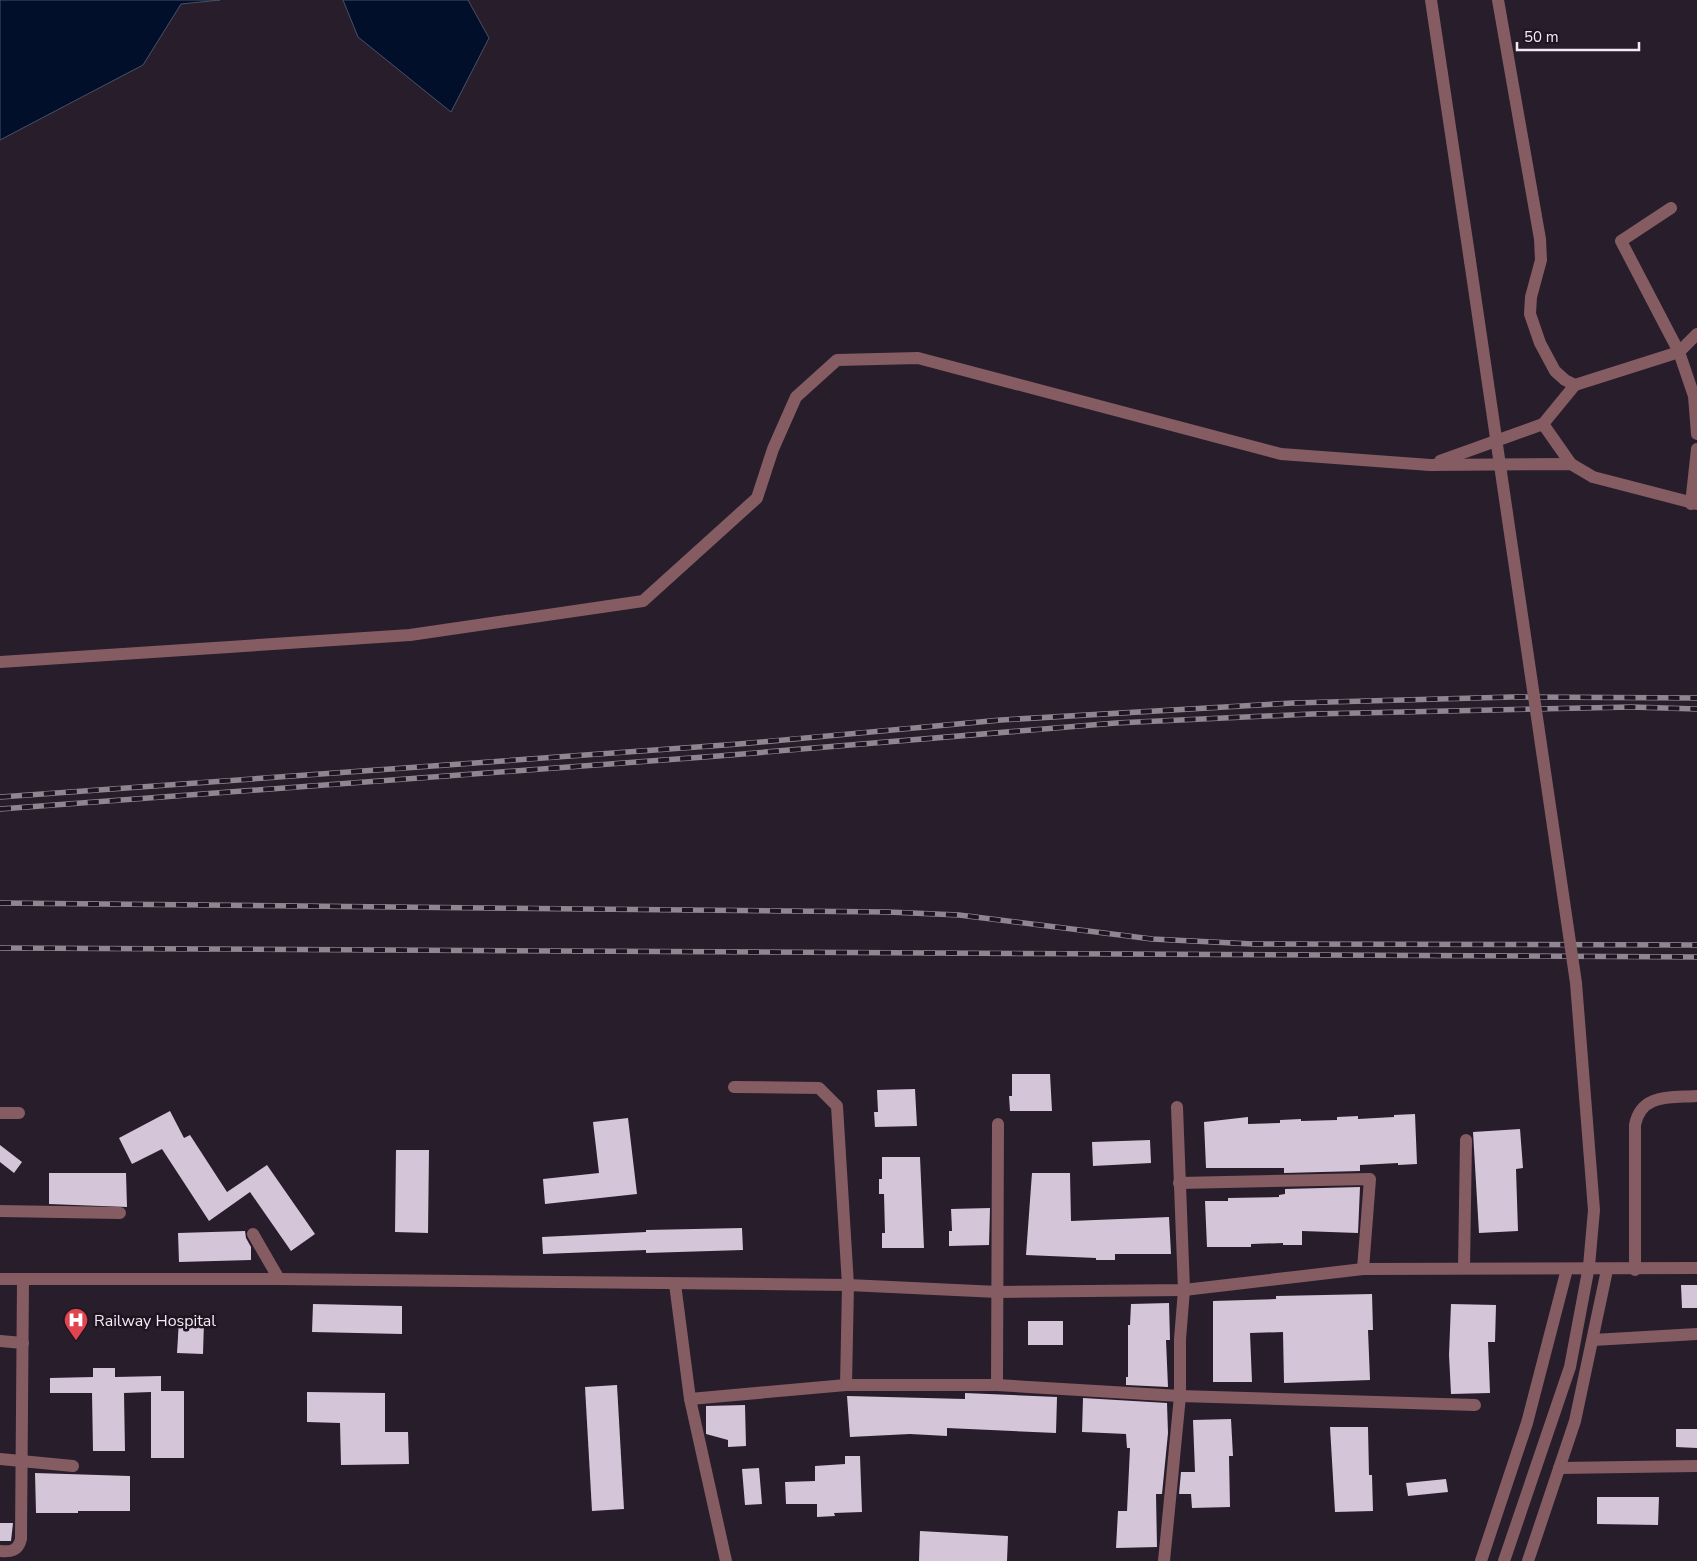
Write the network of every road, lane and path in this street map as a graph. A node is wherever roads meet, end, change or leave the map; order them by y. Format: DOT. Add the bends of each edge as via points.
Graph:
graph roads {
  1 [pos="1431,0"];
  2 [pos="1498,0"];
  3 [pos="1671,208"];
  4 [pos="1697,334"];
  5 [pos="1679,352"];
  6 [pos="1575,385"];
  7 [pos="1543,424"];
  8 [pos="1697,434"];
  9 [pos="1697,449"];
  10 [pos="1571,464"];
  11 [pos="1430,465"];
  12 [pos="1694,504"];
  13 [pos="0,662"];
  14 [pos="734,1087"];
  15 [pos="1697,1096"];
  16 [pos="1177,1106"];
  17 [pos="0,1113"];
  18 [pos="20,1113"];
  19 [pos="998,1124"];
  20 [pos="1466,1140"];
  21 [pos="1179,1183"];
  22 [pos="0,1211"];
  23 [pos="120,1213"];
  24 [pos="253,1234"];
  25 [pos="1464,1268"];
  26 [pos="1697,1268"];
  27 [pos="1567,1269"];
  28 [pos="1363,1270"];
  29 [pos="1607,1270"];
  30 [pos="1635,1270"];
  31 [pos="0,1279"];
  32 [pos="23,1279"];
  33 [pos="279,1279"];
  34 [pos="675,1284"];
  35 [pos="848,1285"];
  36 [pos="1184,1290"];
  37 [pos="998,1292"];
  38 [pos="1697,1334"];
  39 [pos="1593,1340"];
  40 [pos="0,1342"];
  41 [pos="23,1343"];
  42 [pos="846,1385"];
  43 [pos="997,1385"];
  44 [pos="1180,1396"];
  45 [pos="690,1399"];
  46 [pos="1475,1405"];
  47 [pos="0,1459"];
  48 [pos="23,1461"];
  49 [pos="73,1466"];
  50 [pos="1697,1466"];
  51 [pos="1559,1468"];
  52 [pos="0,1552"];
  53 [pos="726,1561"];
  54 [pos="1164,1561"];
  55 [pos="1481,1561"];
  56 [pos="1504,1561"];
  57 [pos="1528,1561"];
  1 -- 56 [label="street, bridge" via="1576,984 1594,1210 1589,1266 1570,1367"];
  2 -- 6 [label="street" via="1540,239 1541,260 1530,314 1555,371"];
  3 -- 5 [label="street" via="1621,241"];
  4 -- 5 [label="street"];
  5 -- 6 [label="street"];
  5 -- 8 [label="street" via="1694,396"];
  6 -- 7 [label="street"];
  7 -- 10 [label="street"];
  7 -- 11 [label="street"];
  9 -- 12 [label="street"];
  10 -- 11 [label="street"];
  10 -- 12 [label="street" via="1593,477"];
  11 -- 13 [label="street" via="1281,454 918,358 837,360 796,397 773,449 757,498 643,601 410,635"];
  14 -- 35 [label="street" via="819,1088 838,1106"];
  15 -- 30 [label="street" via="1660,1099 1645,1104 1638,1113 1635,1125"];
  16 -- 21 [label="street"];
  17 -- 18 [label="street"];
  19 -- 37 [label="street"];
  20 -- 25 [label="street"];
  21 -- 28 [label="street" via="1370,1179"];
  21 -- 36 [label="street"];
  22 -- 23 [label="street"];
  24 -- 33 [label="street"];
  25 -- 27 [label="street"];
  25 -- 28 [label="street"];
  26 -- 30 [label="street"];
  27 -- 29 [label="street"];
  27 -- 55 [label="street" via="1527,1422"];
  28 -- 36 [label="street"];
  29 -- 30 [label="street"];
  29 -- 39 [label="street"];
  31 -- 32 [label="street"];
  32 -- 33 [label="street"];
  32 -- 41 [label="street"];
  33 -- 34 [label="street"];
  34 -- 35 [label="street"];
  34 -- 45 [label="street"];
  35 -- 37 [label="street"];
  35 -- 42 [label="street"];
  36 -- 37 [label="street"];
  36 -- 44 [label="street"];
  37 -- 43 [label="street"];
  38 -- 39 [label="street"];
  39 -- 51 [label="street" via="1575,1421"];
  40 -- 41 [label="street"];
  41 -- 48 [label="street"];
  42 -- 43 [label="street"];
  42 -- 45 [label="street"];
  43 -- 44 [label="street"];
  44 -- 46 [label="street"];
  44 -- 54 [label="street"];
  45 -- 53 [label="street"];
  47 -- 48 [label="street"];
  48 -- 49 [label="street"];
  48 -- 52 [label="street" via="20,1545 11,1552"];
  50 -- 51 [label="street"];
  51 -- 57 [label="street"];
}
